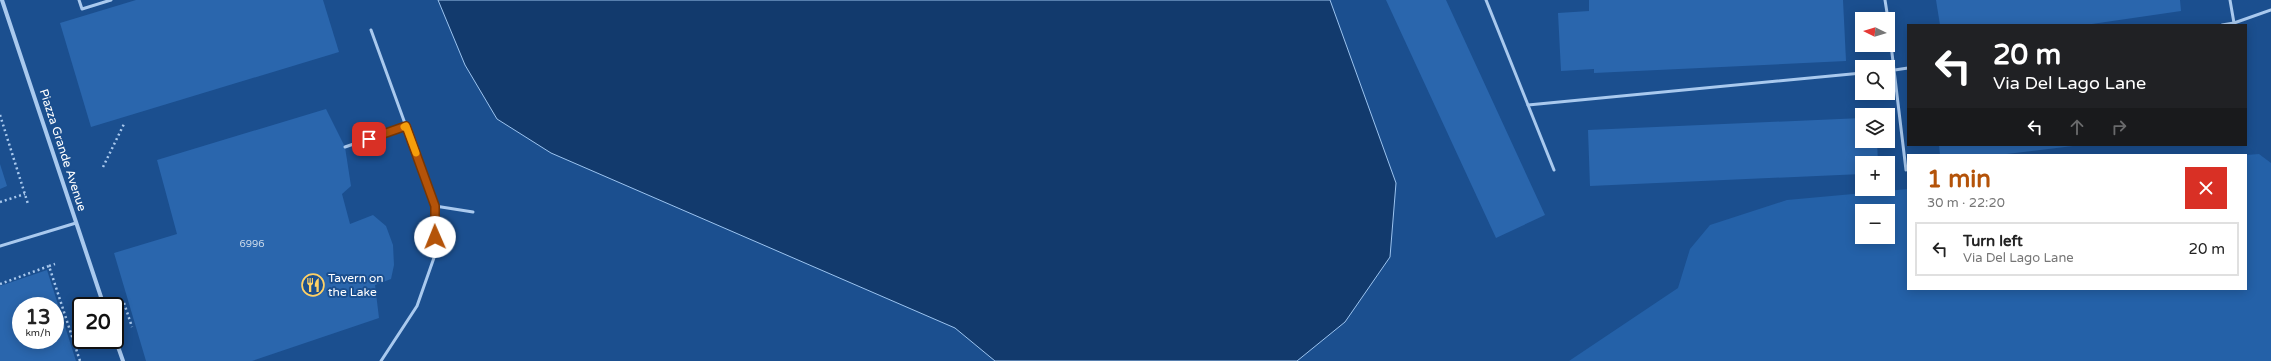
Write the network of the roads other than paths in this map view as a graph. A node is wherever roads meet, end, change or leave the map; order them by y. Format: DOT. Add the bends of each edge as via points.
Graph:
graph roads {
  1 [pos="2,0"];
  2 [pos="79,0"];
  3 [pos="111,0"];
  4 [pos="1486,0"];
  5 [pos="1885,0"];
  6 [pos="2230,0"];
  7 [pos="2271,10"];
  8 [pos="1887,12"];
  9 [pos="2234,23"];
  10 [pos="2228,24"];
  11 [pos="371,30"];
  12 [pos="1907,68"];
  13 [pos="1895,70"];
  14 [pos="1855,74"];
  15 [pos="1528,105"];
  16 [pos="406,126"];
  17 [pos="345,147"];
  18 [pos="1554,170"];
  19 [pos="1906,170"];
  20 [pos="435,206"];
  21 [pos="473,212"];
  22 [pos="76,223"];
  23 [pos="0,246"];
  24 [pos="101,297"];
  25 [pos="119,349"];
  26 [pos="123,361"];
  27 [pos="381,361"];
  1 -- 22 [label="street, Piazza Grande Avenue"];
  2 -- 3 [label="lane" via="82,9"];
  4 -- 15 [label="lane"];
  5 -- 8 [label="lane"];
  6 -- 9 [label="lane"];
  7 -- 9 [label="lane"];
  9 -- 10 [label="lane"];
  11 -- 16 [label="lane"];
  12 -- 13 [label="lane"];
  13 -- 19 [label="lane"];
  14 -- 15 [label="lane"];
  15 -- 18 [label="lane"];
  16 -- 17 [label="lane"];
  16 -- 20 [label="lane"];
  20 -- 21 [label="lane"];
  20 -- 27 [label="lane" via="436,252 417,306"];
  22 -- 23 [label="lane"];
  22 -- 24 [label="street, Piazza Grande Avenue"];
  25 -- 26 [label="street"];
}
